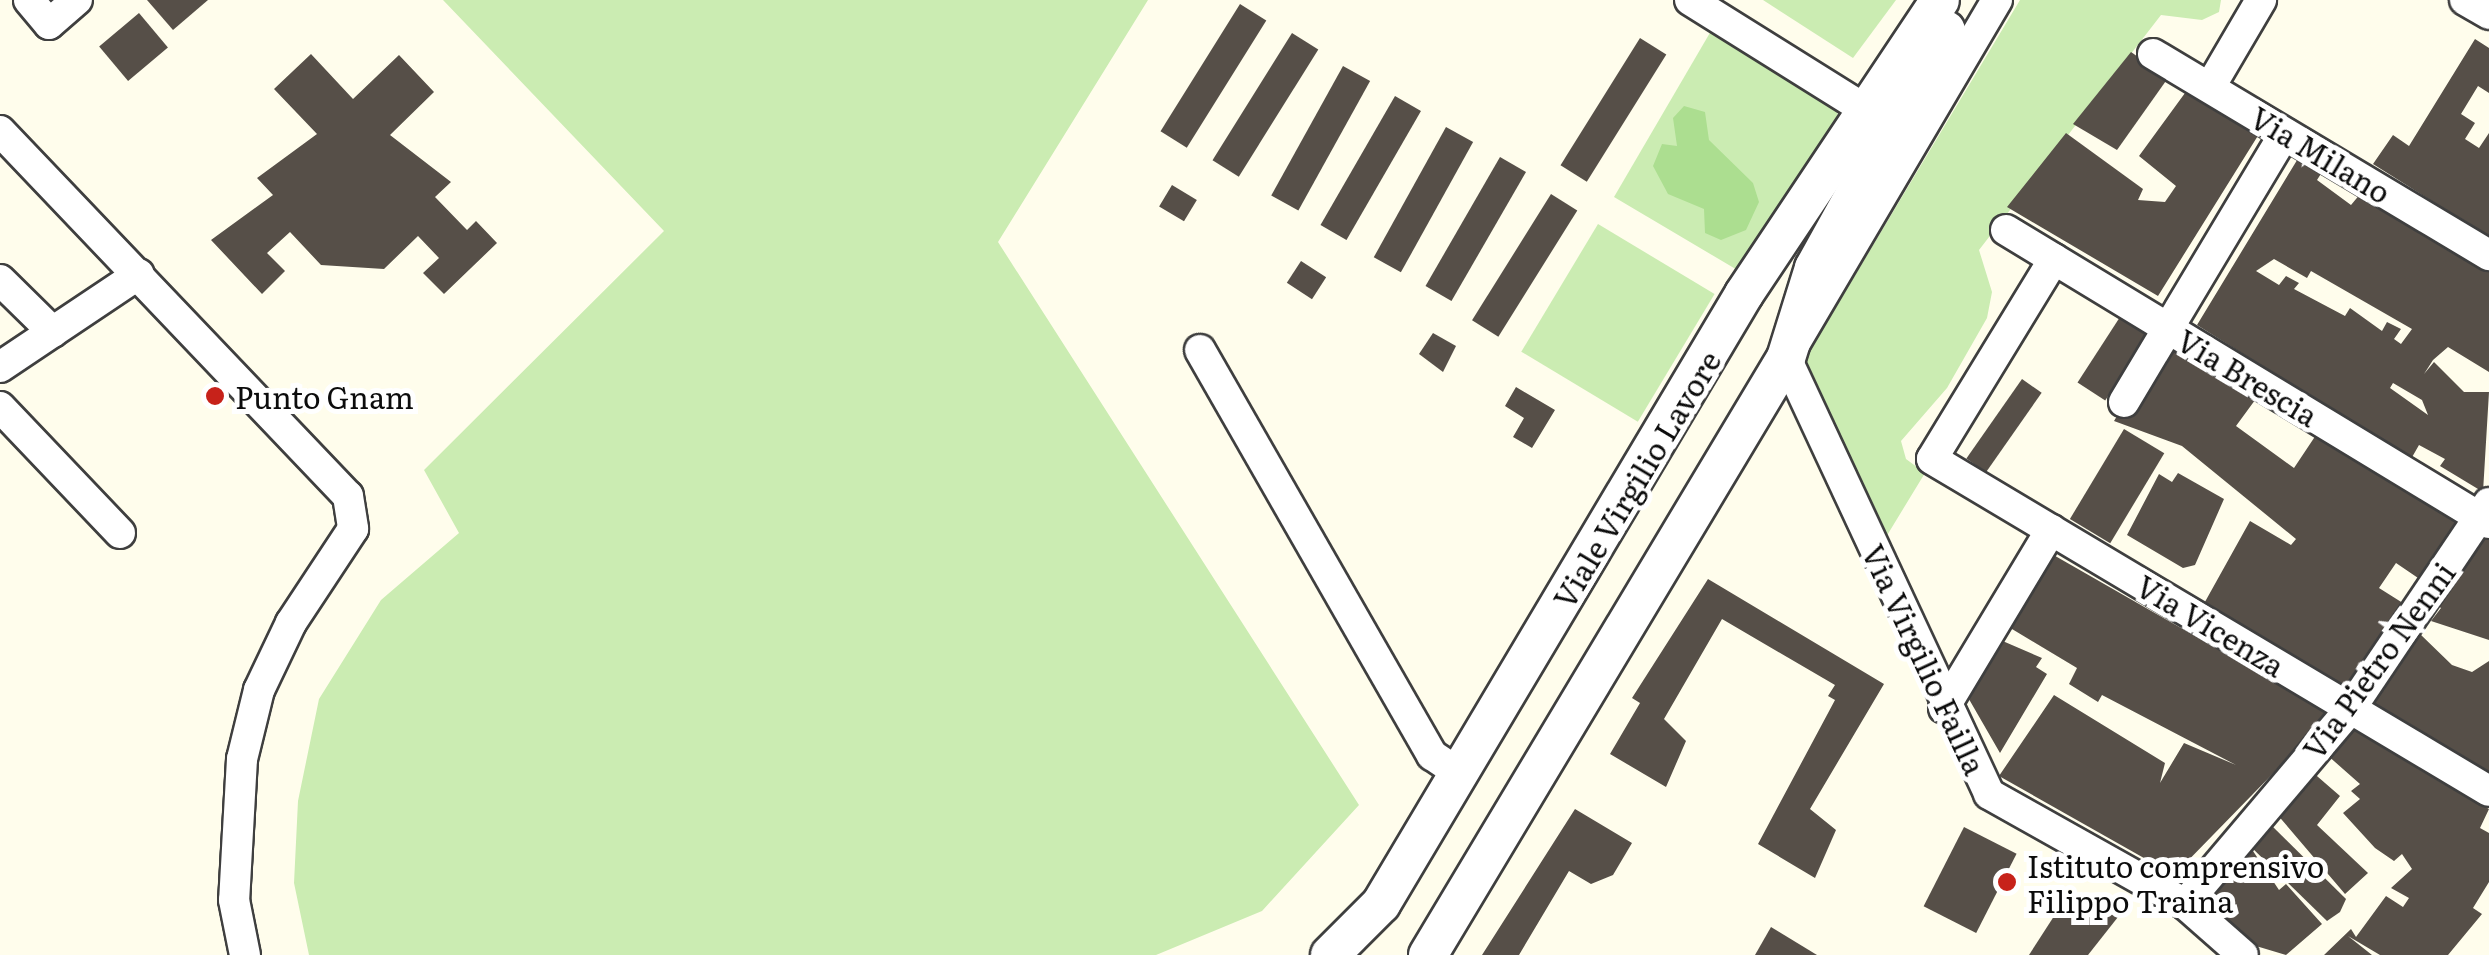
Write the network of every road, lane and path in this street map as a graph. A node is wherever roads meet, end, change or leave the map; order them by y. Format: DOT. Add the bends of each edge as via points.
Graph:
graph roads {
  1 [pos="28,0"];
  2 [pos="77,0"];
  3 [pos="1690,0"];
  4 [pos="1940,0"];
  5 [pos="1963,0"];
  6 [pos="1997,0"];
  7 [pos="2260,0"];
  8 [pos="2465,0"];
  9 [pos="2489,14"];
  10 [pos="2153,54"];
  11 [pos="2210,88"];
  12 [pos="1866,110"];
  13 [pos="0,131"];
  14 [pos="2285,132"];
  15 [pos="2006,230"];
  16 [pos="2489,255"];
  17 [pos="2054,259"];
  18 [pos="139,274"];
  19 [pos="0,280"];
  20 [pos="2169,329"];
  21 [pos="52,332"];
  22 [pos="1200,350"];
  23 [pos="1786,358"];
  24 [pos="0,366"];
  25 [pos="2124,402"];
  26 [pos="0,408"];
  27 [pos="2486,515"];
  28 [pos="2051,530"];
  29 [pos="120,533"];
  30 [pos="1944,708"];
  31 [pos="2351,708"];
  32 [pos="1460,774"];
  33 [pos="2489,791"];
  34 [pos="2184,904"];
  35 [pos="245,955"];
  36 [pos="1330,955"];
  37 [pos="1428,955"];
  38 [pos="2243,955"];
  1 -- 2 [label="street" via="48,24"];
  3 -- 12 [label="street"];
  4 -- 12 [label="street, Viale Virgilio Lavore"];
  5 -- 23 [label="street" via="1814,268"];
  6 -- 23 [label="street"];
  7 -- 11 [label="street"];
  8 -- 9 [label="street"];
  10 -- 11 [label="street, Via Milano"];
  11 -- 14 [label="street, Via Milano"];
  12 -- 32 [label="street, Viale Virgilio Lavore" via="1744,294"];
  13 -- 18 [label="street"];
  14 -- 16 [label="street, Via Milano"];
  14 -- 20 [label="street"];
  15 -- 17 [label="street, Via Brescia"];
  17 -- 20 [label="street, Via Brescia"];
  17 -- 28 [label="street, Via Vicenza" via="1932,459"];
  18 -- 21 [label="street"];
  18 -- 35 [label="street" via="348,496 348,541 291,624 259,690 242,759 234,883"];
  19 -- 21 [label="street"];
  20 -- 25 [label="street"];
  20 -- 27 [label="street, Via Brescia"];
  21 -- 24 [label="street"];
  22 -- 32 [label="street" via="1432,755"];
  23 -- 30 [label="street, Via Virgilio Failla"];
  23 -- 37 [label="street"];
  26 -- 29 [label="street"];
  27 -- 31 [label="street, Via Pietro Nenni"];
  28 -- 30 [label="street"];
  28 -- 31 [label="street, Via Vicenza"];
  30 -- 34 [label="street, Via Virgilio Failla" via="1989,794"];
  31 -- 33 [label="street, Via Vicenza"];
  31 -- 34 [label="street, Via Pietro Nenni"];
  32 -- 36 [label="street, Viale Virgilio Lavore" via="1382,904"];
  34 -- 38 [label="street, Via Virgilio Failla"];
}
